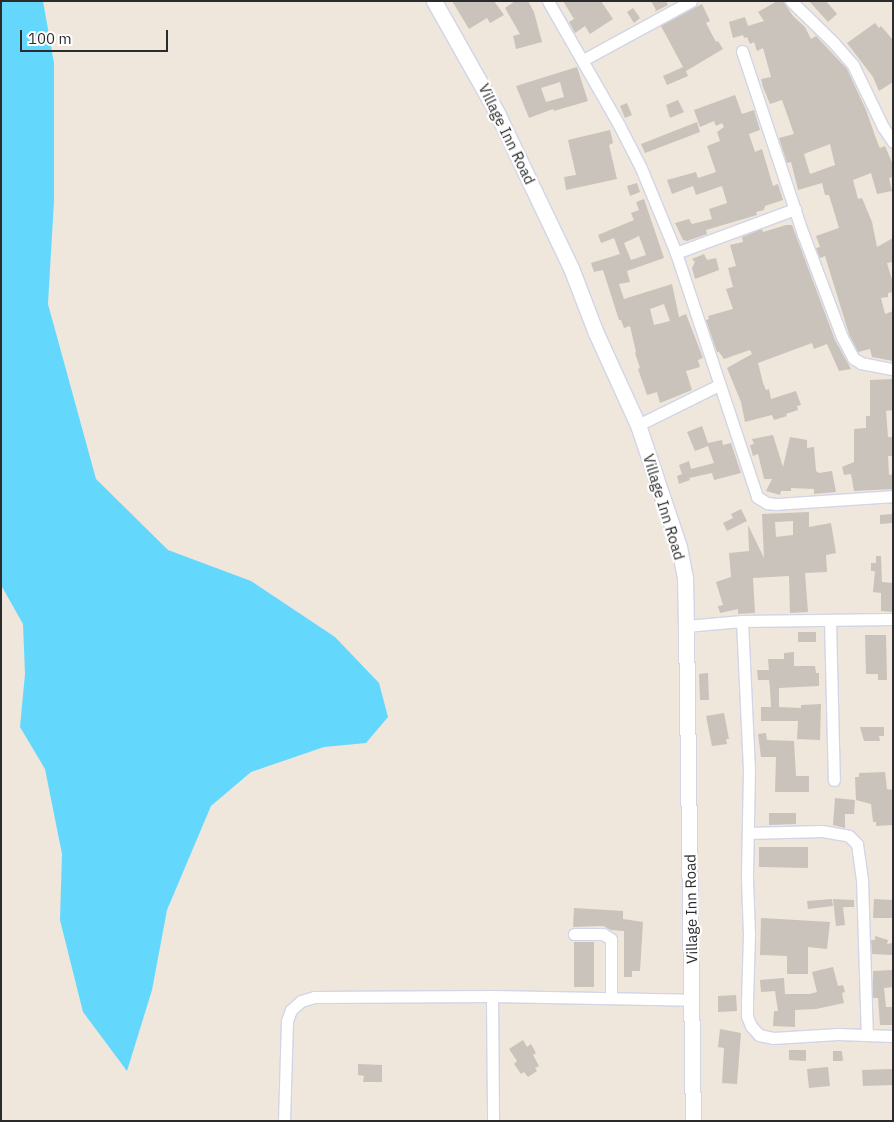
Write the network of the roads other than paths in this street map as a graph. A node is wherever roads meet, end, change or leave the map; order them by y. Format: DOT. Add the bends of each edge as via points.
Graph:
graph roads {
  1 [pos="434,1"];
  2 [pos="548,1"];
  3 [pos="691,1"];
  4 [pos="791,1"];
  5 [pos="742,51"];
  6 [pos="583,60"];
  7 [pos="893,142"];
  8 [pos="795,209"];
  9 [pos="676,253"];
  10 [pos="893,369"];
  11 [pos="719,385"];
  12 [pos="638,425"];
  13 [pos="893,496"];
  14 [pos="893,619"];
  15 [pos="830,621"];
  16 [pos="742,622"];
  17 [pos="686,626"];
  18 [pos="834,780"];
  19 [pos="748,832"];
  20 [pos="574,934"];
  21 [pos="492,996"];
  22 [pos="611,998"];
  23 [pos="693,1000"];
  24 [pos="867,1035"];
  25 [pos="893,1036"];
  26 [pos="284,1121"];
  27 [pos="493,1121"];
  28 [pos="693,1121"];
  1 -- 12 [label="street, Village Inn Road" via="478,75 539,198"];
  2 -- 6 [label="street"];
  3 -- 6 [label="street"];
  4 -- 7 [label="street" via="853,65"];
  5 -- 8 [label="street"];
  6 -- 9 [label="street" via="641,168"];
  8 -- 9 [label="street"];
  8 -- 10 [label="street" via="853,358 868,366"];
  9 -- 11 [label="street"];
  11 -- 12 [label="street"];
  11 -- 13 [label="street" via="755,493 761,500 776,504"];
  12 -- 17 [label="street, Village Inn Road" via="679,548"];
  14 -- 15 [label="street"];
  15 -- 16 [label="street"];
  15 -- 18 [label="street"];
  16 -- 17 [label="street"];
  16 -- 19 [label="street" via="749,770"];
  17 -- 23 [label="street, Village Inn Road"];
  19 -- 24 [label="street" via="822,831 849,836 857,844 862,879"];
  19 -- 24 [label="street" via="747,1011 750,1026 759,1035 773,1038"];
  20 -- 22 [label="street" via="603,934 611,939"];
  21 -- 22 [label="street"];
  21 -- 26 [label="street" via="314,997 301,1001 291,1010 287,1021"];
  21 -- 27 [label="street"];
  22 -- 23 [label="street"];
  23 -- 28 [label="street, Village Inn Road"];
  24 -- 25 [label="street"];
}
